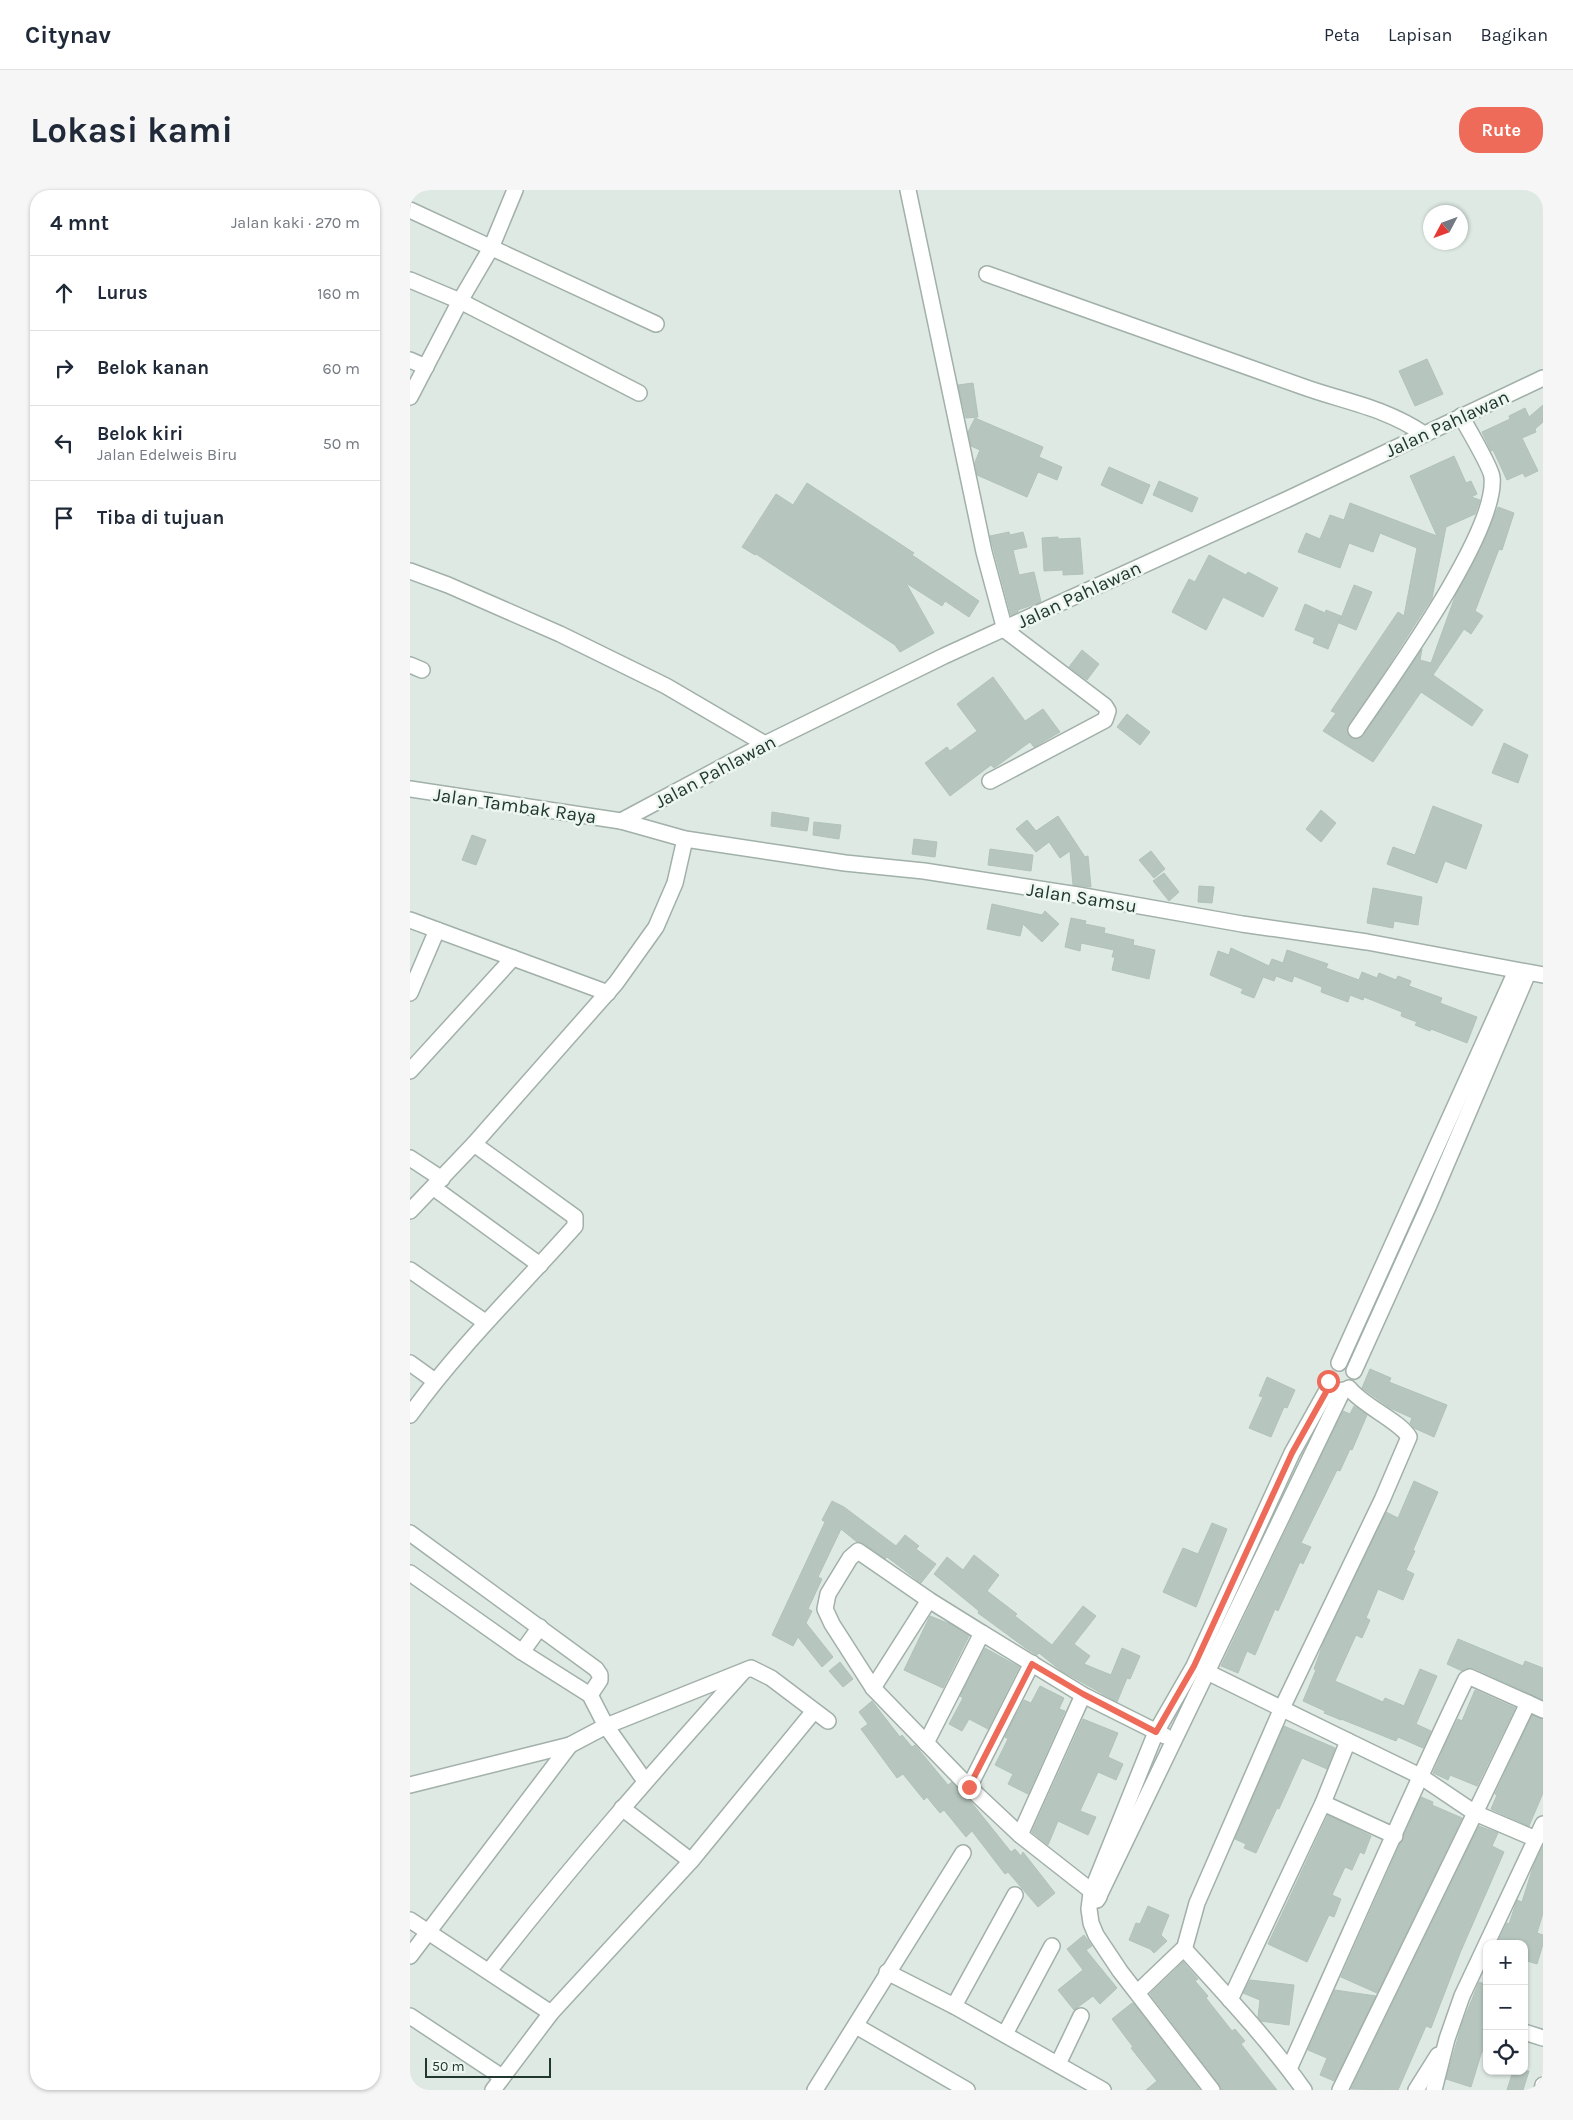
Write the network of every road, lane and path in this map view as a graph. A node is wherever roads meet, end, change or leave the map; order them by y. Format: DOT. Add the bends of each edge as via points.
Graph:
graph roads {
  1 [pos="908,190"];
  2 [pos="510,192"];
  3 [pos="410,210"];
  4 [pos="491,248"];
  5 [pos="987,274"];
  6 [pos="410,280"];
  7 [pos="460,301"];
  8 [pos="656,324"];
  9 [pos="410,360"];
  10 [pos="426,367"];
  11 [pos="1543,378"];
  12 [pos="639,394"];
  13 [pos="410,397"];
  14 [pos="1461,416"];
  15 [pos="1424,434"];
  16 [pos="410,571"];
  17 [pos="1005,630"];
  18 [pos="1356,730"];
  19 [pos="765,744"];
  20 [pos="990,781"];
  21 [pos="410,789"];
  22 [pos="621,821"];
  23 [pos="685,839"];
  24 [pos="410,920"];
  25 [pos="437,930"];
  26 [pos="513,958"];
  27 [pos="1529,973"];
  28 [pos="410,992"];
  29 [pos="608,993"];
  30 [pos="410,1071"];
  31 [pos="474,1144"];
  32 [pos="410,1158"];
  33 [pos="438,1184"];
  34 [pos="1414,1199"];
  35 [pos="1429,1205"];
  36 [pos="410,1211"];
  37 [pos="540,1265"];
  38 [pos="410,1270"];
  39 [pos="485,1322"];
  40 [pos="410,1363"];
  41 [pos="1338,1363"];
  42 [pos="1354,1372"];
  43 [pos="435,1381"];
  44 [pos="1341,1388"];
  45 [pos="410,1416"];
  46 [pos="410,1533"];
  47 [pos="410,1573"];
  48 [pos="929,1600"];
  49 [pos="540,1627"];
  50 [pos="982,1633"];
  51 [pos="522,1652"];
  52 [pos="1032,1664"];
  53 [pos="1194,1666"];
  54 [pos="744,1670"];
  55 [pos="1208,1672"];
  56 [pos="873,1688"];
  57 [pos="1083,1694"];
  58 [pos="590,1695"];
  59 [pos="1528,1703"];
  60 [pos="1282,1708"];
  61 [pos="1543,1710"];
  62 [pos="814,1711"];
  63 [pos="828,1721"];
  64 [pos="606,1726"];
  65 [pos="1156,1732"];
  66 [pos="1173,1740"];
  67 [pos="1348,1741"];
  68 [pos="926,1743"];
  69 [pos="570,1745"];
  70 [pos="1420,1776"];
  71 [pos="645,1781"];
  72 [pos="410,1786"];
  73 [pos="969,1787"];
  74 [pos="1323,1803"];
  75 [pos="622,1808"];
  76 [pos="1475,1813"];
  77 [pos="1543,1824"];
  78 [pos="1020,1835"];
  79 [pos="1395,1836"];
  80 [pos="1536,1839"];
  81 [pos="963,1853"];
  82 [pos="690,1861"];
  83 [pos="1015,1895"];
  84 [pos="1093,1900"];
  85 [pos="410,1920"];
  86 [pos="427,1932"];
  87 [pos="1052,1946"];
  88 [pos="1184,1950"];
  89 [pos="410,1956"];
  90 [pos="489,1971"];
  91 [pos="888,1972"];
  92 [pos="1138,1992"];
  93 [pos="1230,2000"];
  94 [pos="954,2006"];
  95 [pos="552,2012"];
  96 [pos="410,2016"];
  97 [pos="1081,2016"];
  98 [pos="856,2026"];
  99 [pos="1528,2033"];
  100 [pos="1005,2034"];
  101 [pos="1543,2038"];
  102 [pos="1447,2040"];
  103 [pos="1058,2064"];
  104 [pos="1289,2069"];
  105 [pos="502,2077"];
  106 [pos="1543,2084"];
  107 [pos="817,2089"];
  108 [pos="493,2090"];
  109 [pos="966,2090"];
  110 [pos="1103,2090"];
  111 [pos="1212,2090"];
  112 [pos="1304,2090"];
  113 [pos="1340,2090"];
  114 [pos="1416,2090"];
  115 [pos="1434,2090"];
  116 [pos="1542,2090"];
  1 -- 17 [label="street" via="984,552"];
  2 -- 4 [label="street"];
  3 -- 4 [label="street"];
  4 -- 7 [label="street"];
  4 -- 8 [label="street"];
  5 -- 15 [label="street" via="1302,387 1380,411 1404,420"];
  6 -- 7 [label="street"];
  7 -- 10 [label="street"];
  7 -- 12 [label="street"];
  9 -- 10 [label="street"];
  10 -- 13 [label="street"];
  11 -- 14 [label="street, Jalan Pahlawan"];
  14 -- 15 [label="street, Jalan Pahlawan"];
  14 -- 18 [label="street" via="1492,476 1484,517 1418,640"];
  15 -- 17 [label="street, Jalan Pahlawan"];
  16 -- 19 [label="street" via="560,634 666,686"];
  17 -- 19 [label="street, Jalan Pahlawan" via="944,656"];
  17 -- 20 [label="street" via="1105,706 1108,715 1105,720"];
  19 -- 22 [label="street, Jalan Pahlawan"];
  21 -- 22 [label="street, Jalan Tambak Raya"];
  22 -- 23 [label="street, Jalan Samsu"];
  23 -- 27 [label="street, Jalan Samsu" via="1078,895 1367,942"];
  23 -- 29 [label="street" via="675,883 656,928"];
  24 -- 25 [label="street"];
  25 -- 26 [label="street"];
  25 -- 28 [label="street"];
  26 -- 29 [label="street"];
  26 -- 30 [label="street"];
  27 -- 34 [label="street"];
  27 -- 35 [label="street"];
  29 -- 31 [label="street"];
  31 -- 33 [label="street"];
  31 -- 37 [label="street" via="576,1217 575,1226"];
  32 -- 33 [label="street"];
  33 -- 36 [label="street"];
  33 -- 37 [label="street"];
  34 -- 35 [label="street"];
  34 -- 41 [label="street"];
  35 -- 42 [label="street"];
  37 -- 39 [label="street"];
  38 -- 39 [label="street"];
  39 -- 43 [label="street"];
  40 -- 43 [label="street"];
  41 -- 42 [label="street" via="1348,1364"];
  41 -- 44 [label="street" via="1328,1370 1327,1376"];
  42 -- 44 [label="street" via="1355,1378"];
  43 -- 45 [label="street"];
  44 -- 53 [label="street" via="1292,1453"];
  44 -- 55 [label="street"];
  44 -- 60 [label="street" via="1386,1417 1409,1437"];
  46 -- 49 [label="street"];
  47 -- 51 [label="street"];
  48 -- 50 [label="street"];
  48 -- 56 [label="street"];
  48 -- 56 [label="street" via="862,1553 858,1551 850,1558 828,1594 825,1609"];
  49 -- 51 [label="street"];
  49 -- 58 [label="street" via="596,1669 600,1680"];
  50 -- 52 [label="street"];
  50 -- 68 [label="street"];
  51 -- 58 [label="street"];
  52 -- 57 [label="street"];
  52 -- 73 [label="street"];
  53 -- 55 [label="street"];
  53 -- 65 [label="street"];
  54 -- 62 [label="street" via="751,1668 771,1678"];
  54 -- 64 [label="street"];
  54 -- 71 [label="street"];
  55 -- 60 [label="street"];
  55 -- 66 [label="street"];
  56 -- 68 [label="street"];
  57 -- 65 [label="street"];
  57 -- 78 [label="street"];
  58 -- 64 [label="street"];
  59 -- 61 [label="street"];
  59 -- 70 [label="street" via="1474,1678 1466,1679"];
  59 -- 76 [label="street"];
  60 -- 67 [label="street"];
  60 -- 88 [label="street" via="1197,1903"];
  62 -- 63 [label="street"];
  62 -- 82 [label="street"];
  64 -- 69 [label="street"];
  64 -- 71 [label="street"];
  65 -- 66 [label="street"];
  65 -- 84 [label="street"];
  66 -- 84 [label="street"];
  67 -- 70 [label="street"];
  67 -- 74 [label="street"];
  68 -- 73 [label="street"];
  69 -- 72 [label="street"];
  69 -- 86 [label="street"];
  70 -- 76 [label="street"];
  70 -- 79 [label="street"];
  71 -- 75 [label="street"];
  73 -- 78 [label="street"];
  74 -- 79 [label="street"];
  74 -- 93 [label="street"];
  75 -- 82 [label="street"];
  75 -- 90 [label="street" via="551,1891"];
  76 -- 80 [label="street"];
  76 -- 113 [label="street"];
  77 -- 80 [label="street"];
  78 -- 84 [label="street"];
  79 -- 104 [label="street"];
  80 -- 102 [label="street" via="1462,1996"];
  81 -- 91 [label="street"];
  82 -- 95 [label="street"];
  83 -- 94 [label="street"];
  84 -- 92 [label="street" via="1091,1923 1096,1936"];
  85 -- 86 [label="street"];
  86 -- 89 [label="street"];
  86 -- 90 [label="street"];
  87 -- 100 [label="street"];
  88 -- 92 [label="street"];
  88 -- 93 [label="street"];
  90 -- 95 [label="street"];
  91 -- 94 [label="street"];
  91 -- 98 [label="street"];
  92 -- 111 [label="street"];
  93 -- 104 [label="street"];
  94 -- 100 [label="street"];
  95 -- 105 [label="street"];
  96 -- 105 [label="street"];
  97 -- 103 [label="street"];
  98 -- 107 [label="street"];
  98 -- 109 [label="street"];
  99 -- 101 [label="street"];
  100 -- 103 [label="street"];
  102 -- 114 [label="street"];
  102 -- 115 [label="street"];
  103 -- 110 [label="street"];
  104 -- 112 [label="street"];
  105 -- 108 [label="street"];
  106 -- 116 [label="street"];
}
